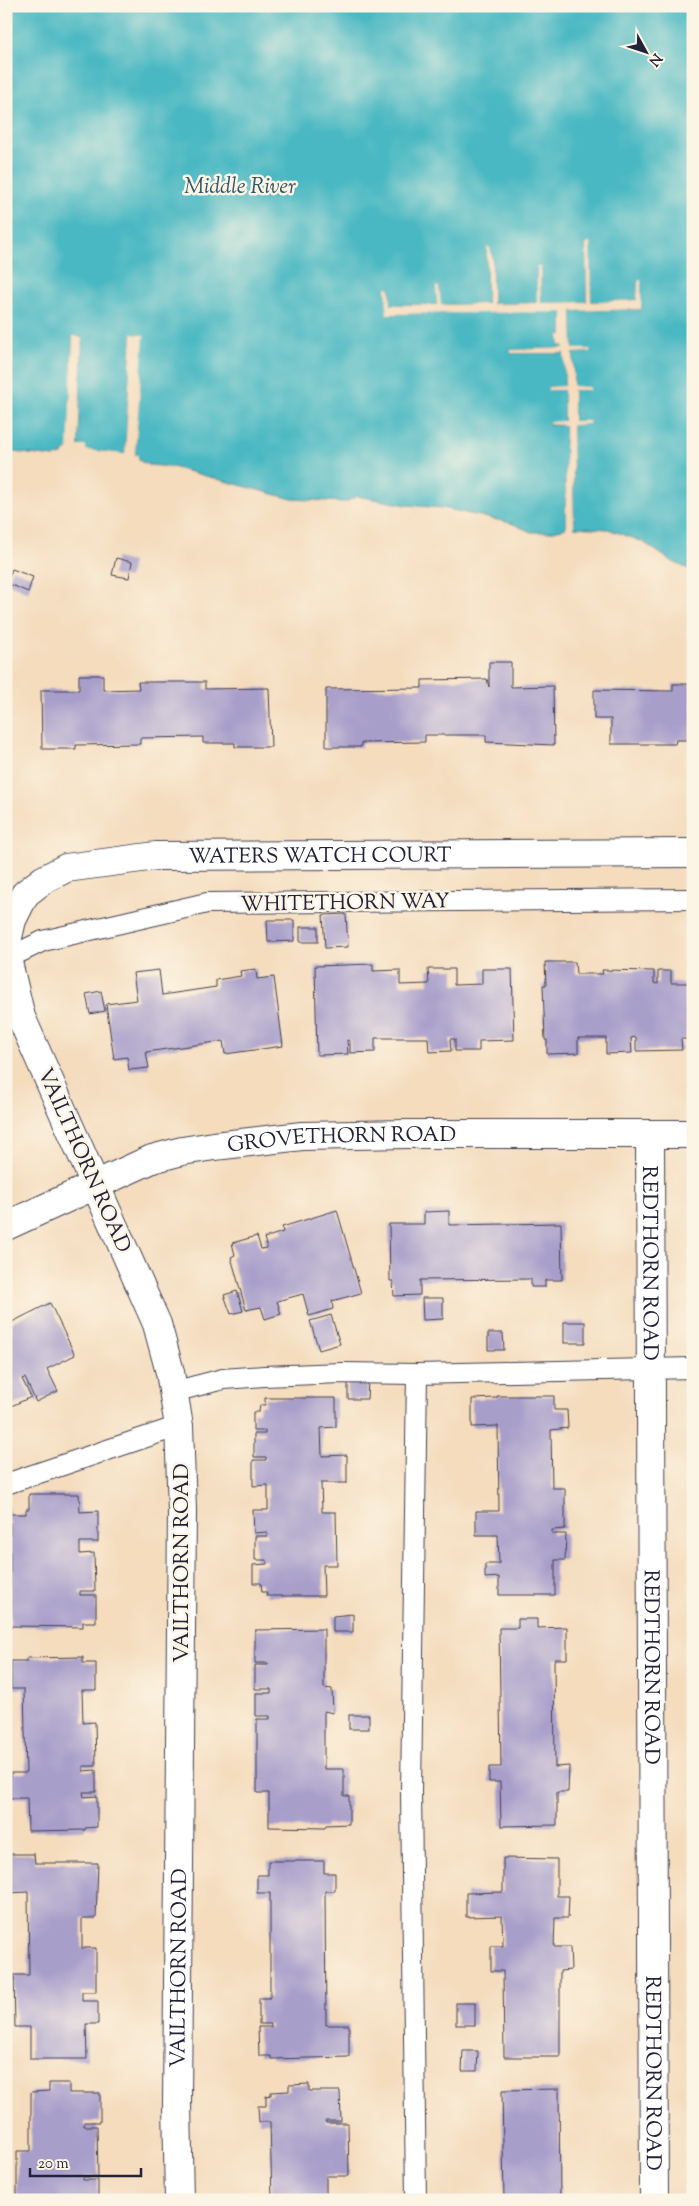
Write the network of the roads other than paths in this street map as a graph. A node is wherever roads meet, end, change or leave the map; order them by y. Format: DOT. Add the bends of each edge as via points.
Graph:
graph roads {
  1 [pos="693,853"];
  2 [pos="693,899"];
  3 [pos="7,958"];
  4 [pos="650,1134"];
  5 [pos="693,1134"];
  6 [pos="96,1183"];
  7 [pos="6,1226"];
  8 [pos="652,1368"];
  9 [pos="693,1368"];
  10 [pos="417,1374"];
  11 [pos="173,1392"];
  12 [pos="180,1426"];
  13 [pos="6,1484"];
  14 [pos="179,2200"];
  15 [pos="416,2200"];
  16 [pos="654,2200"];
  1 -- 3 [label="street, WATERS WATCH COURT" via="203,855 118,860 66,868 25,894 12,920 6,942"];
  2 -- 3 [label="lane, WHITETHORN WAY" via="207,903 43,941"];
  3 -- 6 [label="street, VAILTHORN ROAD" via="22,1017"];
  4 -- 5 [label="street, GROVETHORN ROAD"];
  4 -- 6 [label="street, GROVETHORN ROAD" via="302,1136 182,1151"];
  4 -- 8 [label="street, REDTHORN ROAD"];
  6 -- 7 [label="street, GROVETHORN ROAD"];
  6 -- 11 [label="street, VAILTHORN ROAD" via="157,1324"];
  8 -- 9 [label="lane"];
  8 -- 10 [label="lane"];
  8 -- 16 [label="street, REDTHORN ROAD"];
  10 -- 11 [label="lane" via="342,1373 223,1379"];
  10 -- 15 [label="lane" via="411,1791"];
  11 -- 12 [label="street, VAILTHORN ROAD"];
  12 -- 13 [label="lane"];
  12 -- 14 [label="street, VAILTHORN ROAD"];
}
